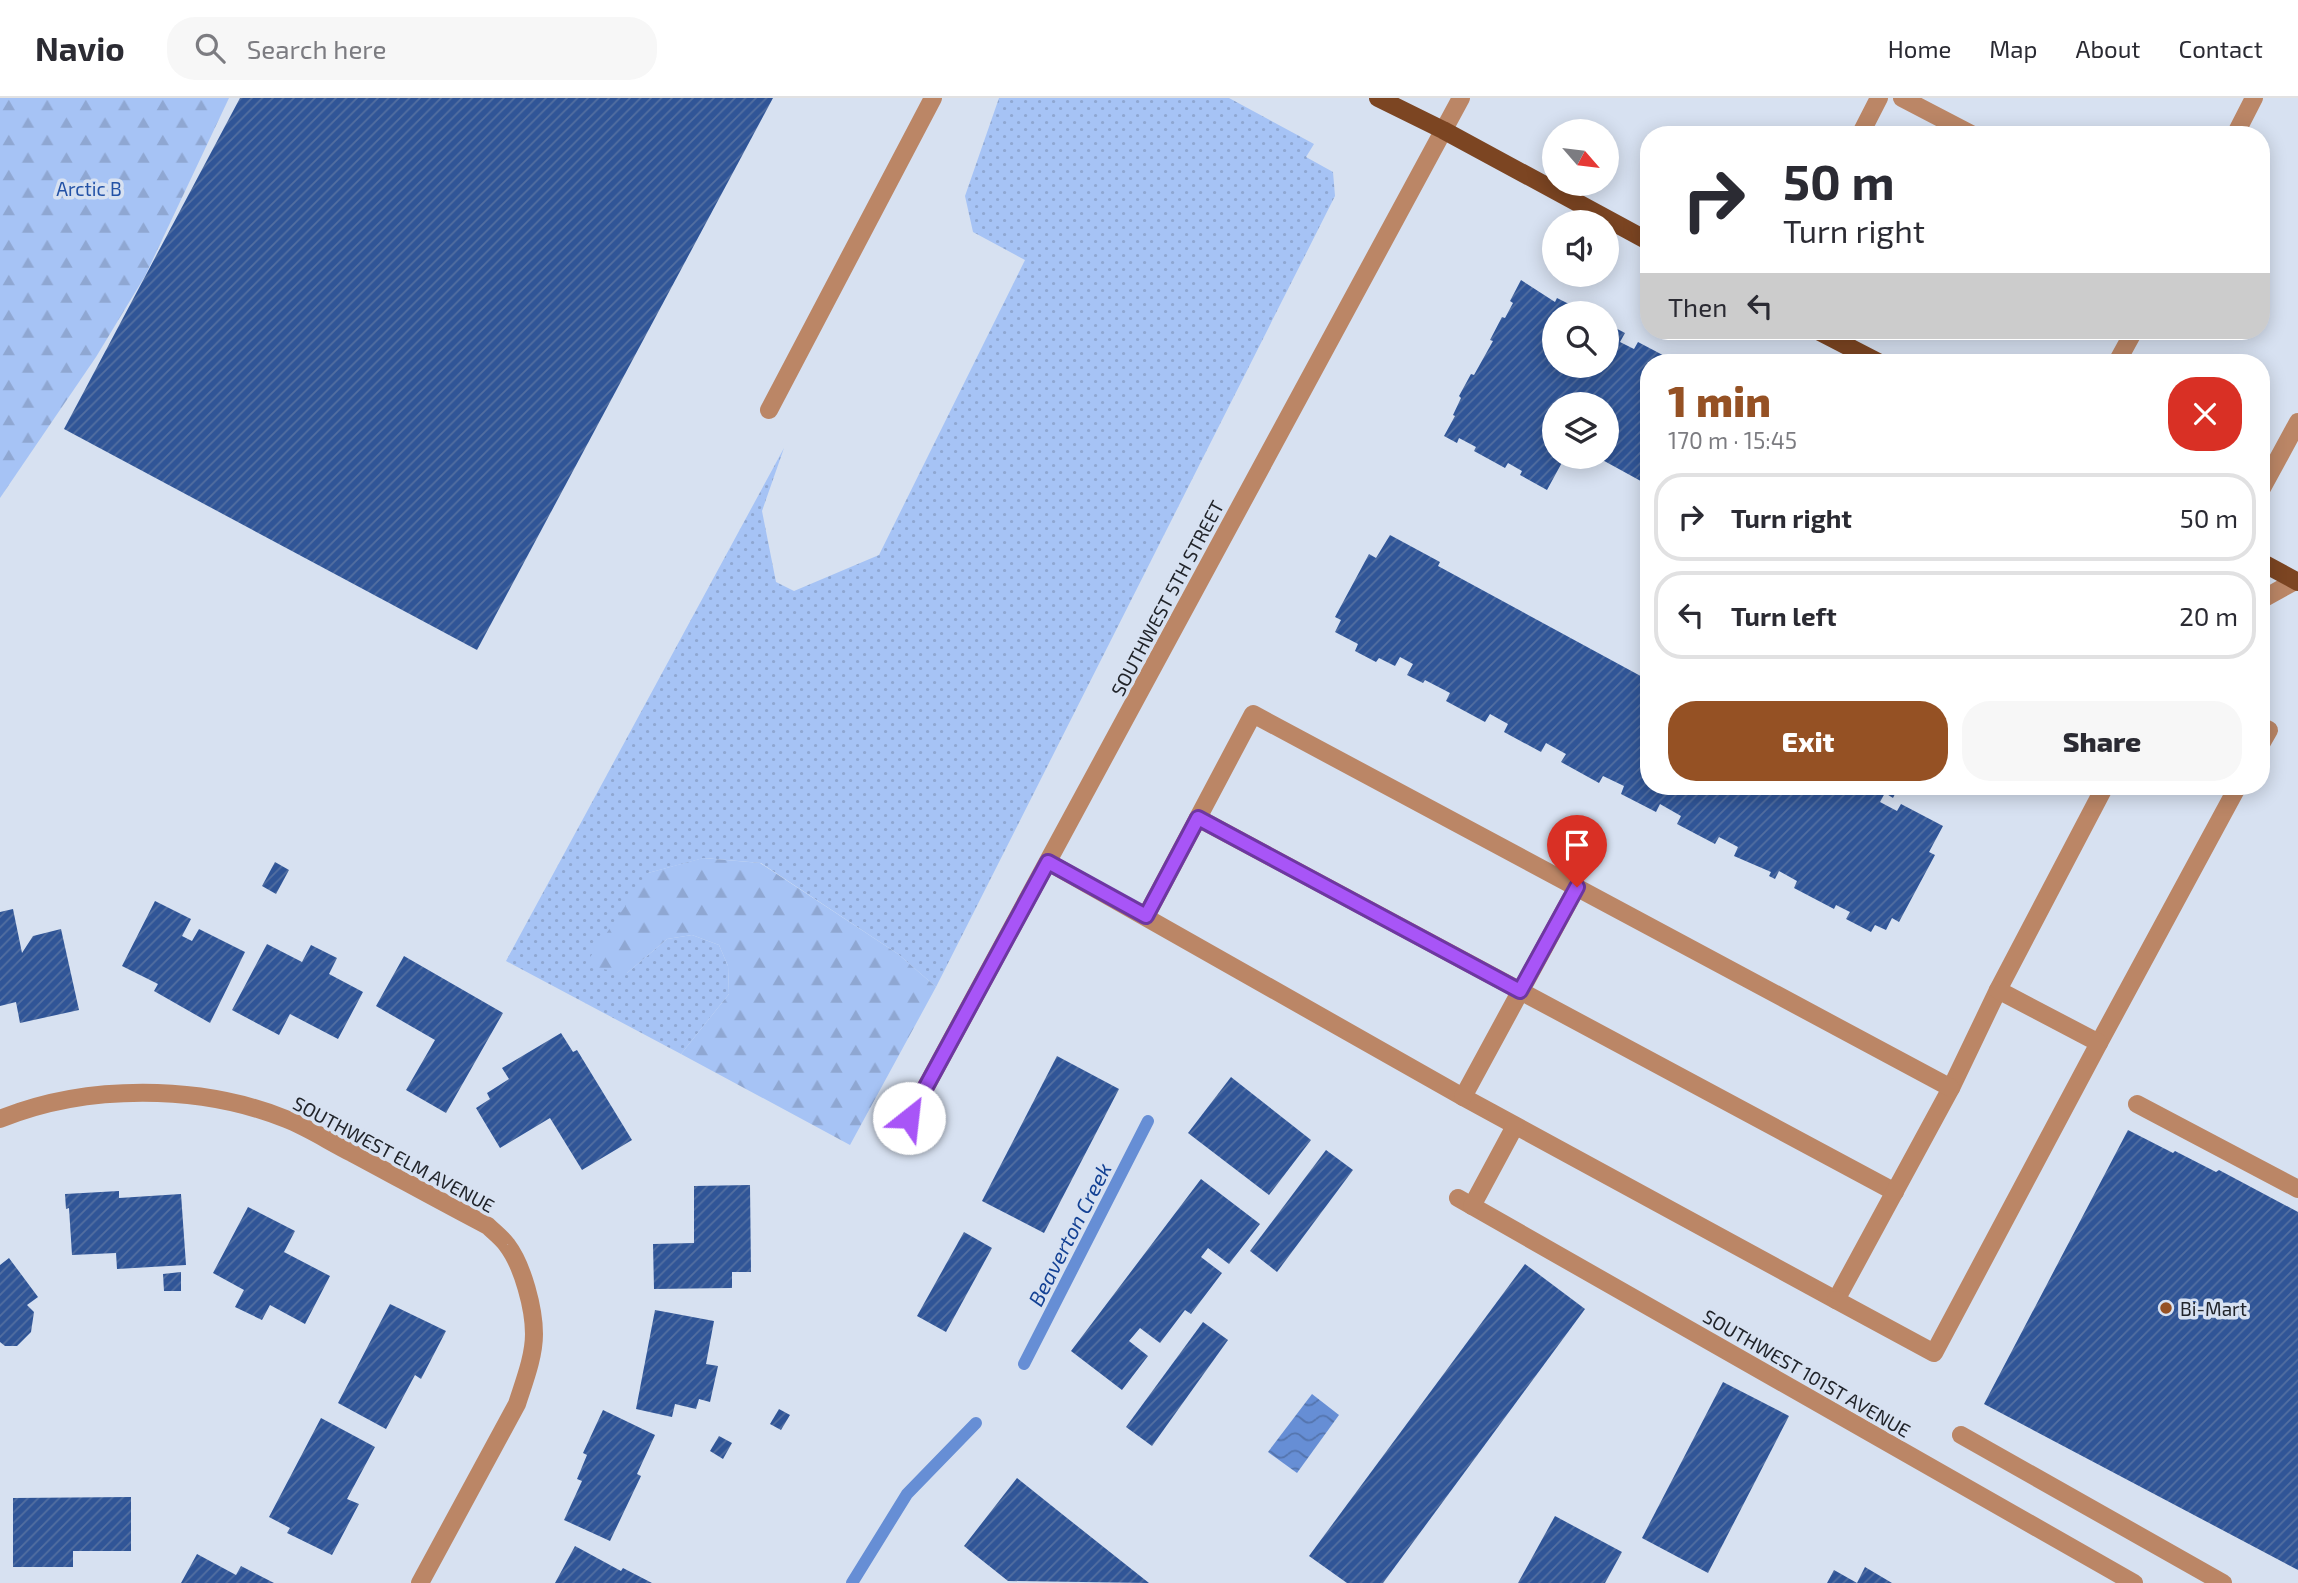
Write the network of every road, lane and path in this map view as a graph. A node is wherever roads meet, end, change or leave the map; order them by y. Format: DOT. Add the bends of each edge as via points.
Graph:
graph roads {
  1 [pos="933,98"];
  2 [pos="1378,98"];
  3 [pos="1461,98"];
  4 [pos="1879,98"];
  5 [pos="1902,98"];
  6 [pos="2254,98"];
  7 [pos="1865,126"];
  8 [pos="1956,126"];
  9 [pos="2240,126"];
  10 [pos="1443,130"];
  11 [pos="1640,236"];
  12 [pos="1835,340"];
  13 [pos="1863,354"];
  14 [pos="769,410"];
  15 [pos="2298,422"];
  16 [pos="2270,473"];
  17 [pos="2270,567"];
  18 [pos="2296,582"];
  19 [pos="2270,595"];
  20 [pos="2100,795"];
  21 [pos="2233,795"];
  22 [pos="1198,818"];
  23 [pos="1048,862"];
  24 [pos="1577,887"];
  25 [pos="1146,916"];
  26 [pos="1998,990"];
  27 [pos="1520,991"];
  28 [pos="2099,1043"];
  29 [pos="1951,1088"];
  30 [pos="1463,1097"];
  31 [pos="2137,1104"];
  32 [pos="909,1118"];
  33 [pos="0,1119"];
  34 [pos="1516,1126"];
  35 [pos="2298,1189"];
  36 [pos="1895,1192"];
  37 [pos="1836,1300"];
  38 [pos="1961,1435"];
  39 [pos="420,1583"];
  40 [pos="2134,1583"];
  41 [pos="2223,1583"];
  1 -- 14 [label="street"];
  2 -- 10 [label="main road"];
  3 -- 10 [label="street, SOUTHWEST 5TH STREET"];
  4 -- 7 [label="street"];
  5 -- 8 [label="street"];
  6 -- 9 [label="street"];
  10 -- 11 [label="main road"];
  10 -- 23 [label="street, SOUTHWEST 5TH STREET"];
  12 -- 13 [label="main road"];
  15 -- 16 [label="street"];
  17 -- 18 [label="main road"];
  18 -- 19 [label="street"];
  20 -- 26 [label="street"];
  21 -- 28 [label="street"];
  22 -- 24 [label="street" via="1253,714"];
  22 -- 25 [label="street"];
  22 -- 27 [label="street"];
  23 -- 25 [label="street"];
  23 -- 32 [label="street, SOUTHWEST 5TH STREET"];
  24 -- 27 [label="street"];
  24 -- 29 [label="street"];
  25 -- 30 [label="street"];
  26 -- 28 [label="street"];
  26 -- 29 [label="street"];
  27 -- 30 [label="street"];
  27 -- 36 [label="street"];
  28 -- 37 [label="street" via="1934,1353"];
  29 -- 36 [label="street"];
  30 -- 34 [label="street"];
  31 -- 35 [label="street"];
  33 -- 39 [label="street, SOUTHWEST ELM AVENUE" via="66,1099 132,1092 187,1095 243,1106 286,1119 488,1226 509,1247 530,1301 534,1336 526,1374 517,1404"];
  34 -- 37 [label="street"];
  34 -- 40 [label="street, SOUTHWEST 101ST AVENUE" via="1465,1202"];
  36 -- 37 [label="street"];
  38 -- 41 [label="street"];
}
